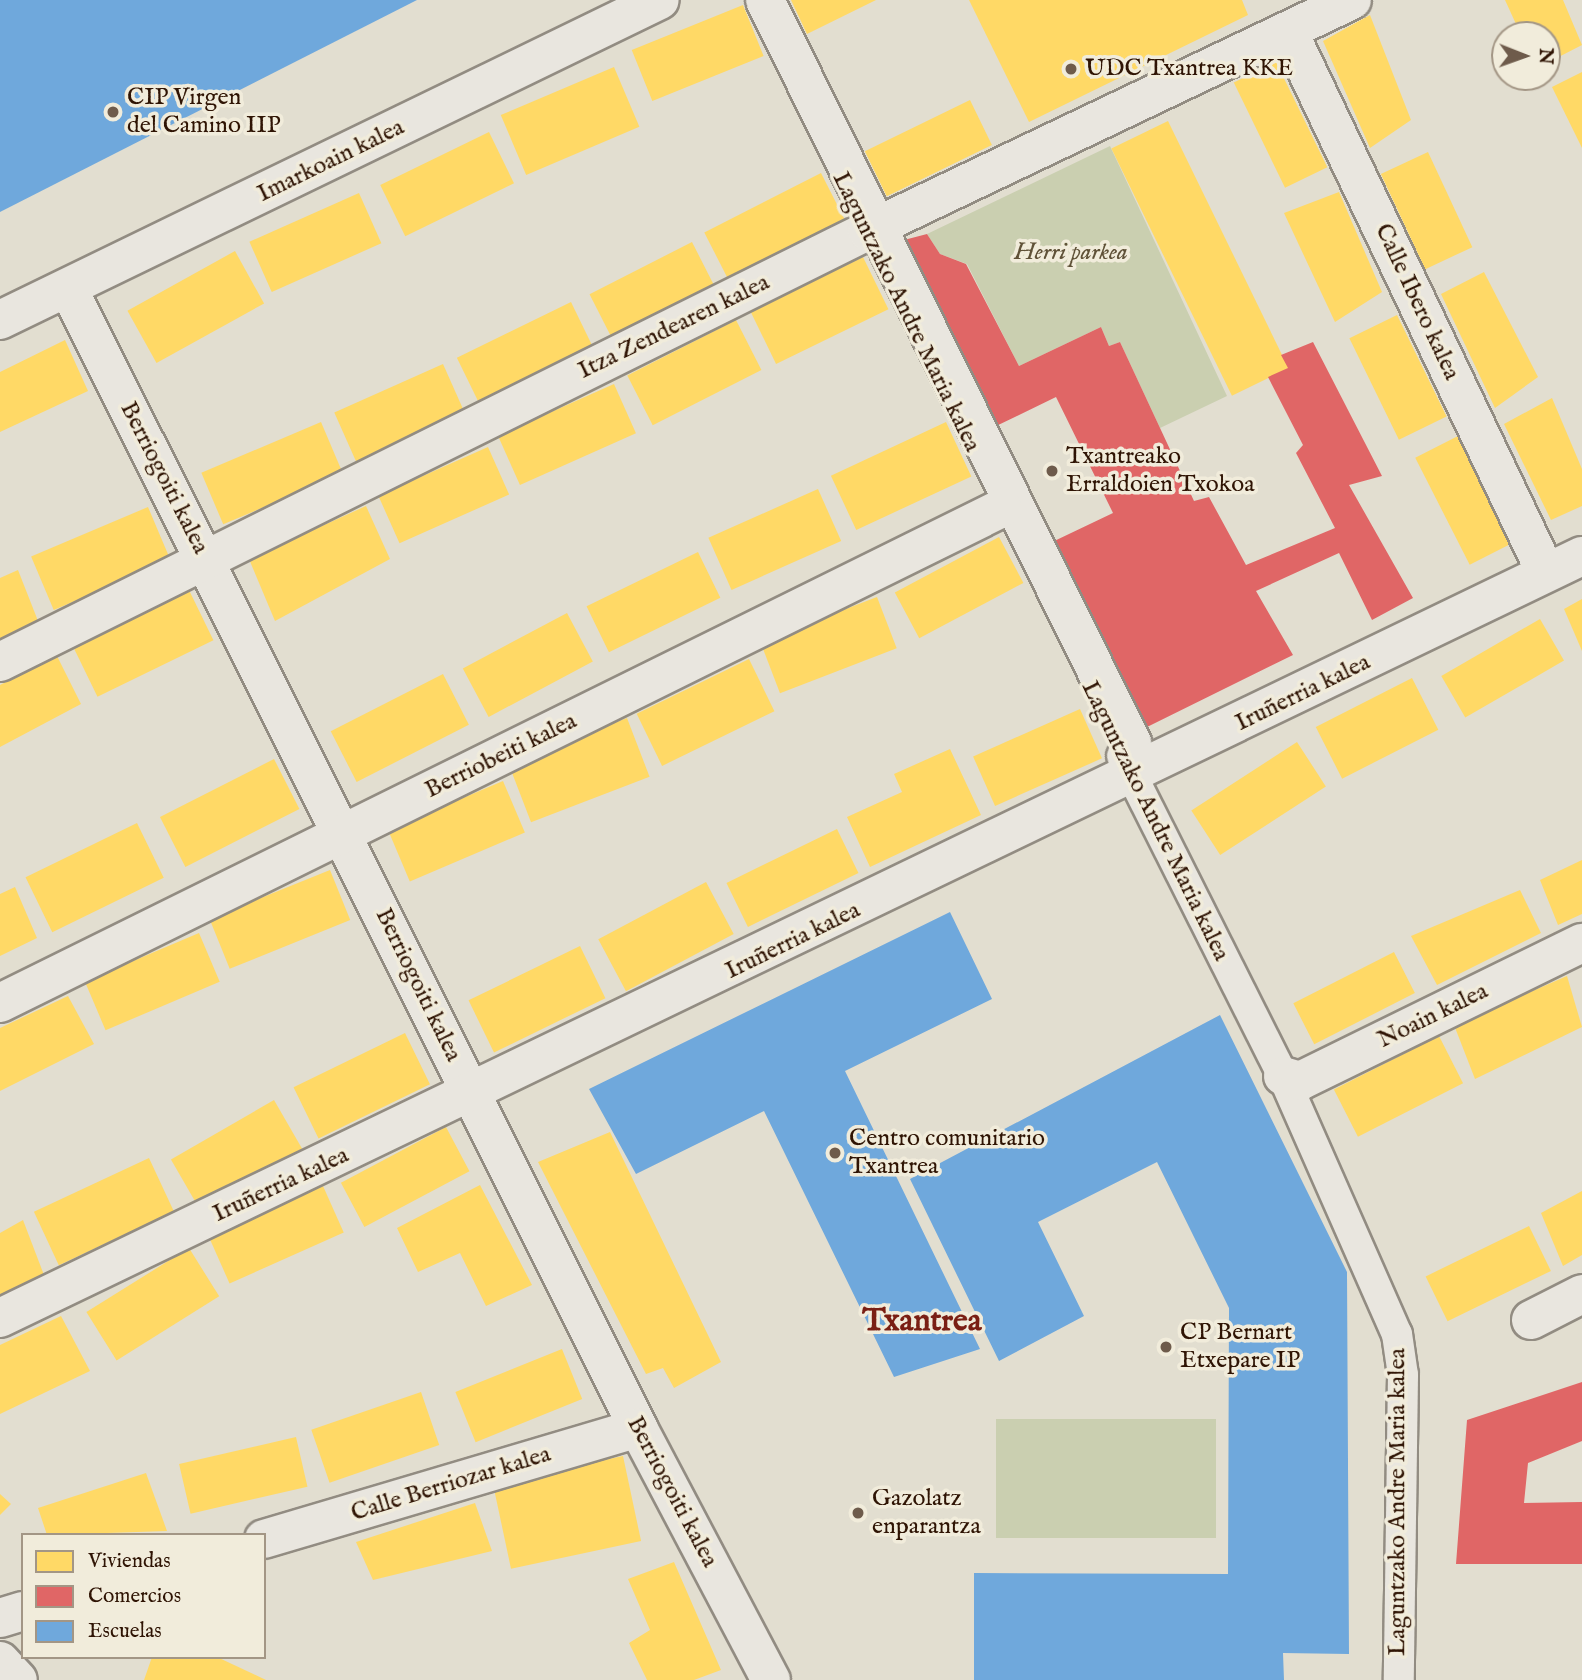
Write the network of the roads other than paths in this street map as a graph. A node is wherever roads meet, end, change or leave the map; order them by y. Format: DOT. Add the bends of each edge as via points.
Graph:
graph roads {
  1 [pos="660,0"];
  2 [pos="755,0"];
  3 [pos="765,0"];
  4 [pos="1352,0"];
  5 [pos="1288,31"];
  6 [pos="872,229"];
  7 [pos="68,289"];
  8 [pos="0,320"];
  9 [pos="1002,508"];
  10 [pos="1582,556"];
  11 [pos="206,561"];
  12 [pos="1546,573"];
  13 [pos="0,662"];
  14 [pos="1132,760"];
  15 [pos="345,833"];
  16 [pos="1582,943"];
  17 [pos="0,1003"];
  18 [pos="1283,1076"];
  19 [pos="472,1096"];
  20 [pos="1582,1294"];
  21 [pos="0,1318"];
  22 [pos="1531,1320"];
  23 [pos="638,1429"];
  24 [pos="266,1538"];
  25 [pos="21,1612"];
  26 [pos="0,1618"];
  27 [pos="0,1661"];
  28 [pos="18,1680"];
  29 [pos="771,1680"];
  30 [pos="1399,1680"];
  1 -- 7 [label="street, Imarkoain kalea"];
  2 -- 6 [label="street, Laguntzako Andre Maria kalea"];
  3 -- 6 [label="street, Laguntzako Andre Maria kalea"];
  4 -- 5 [label="street, Itza Zendearen kalea"];
  5 -- 6 [label="street, Itza Zendearen kalea"];
  5 -- 12 [label="street, Calle Ibero kalea"];
  6 -- 9 [label="street, Laguntzako Andre Maria kalea"];
  6 -- 11 [label="street, Itza Zendearen kalea"];
  6 -- 14 [label="street, Laguntzako Andre Maria kalea"];
  7 -- 8 [label="street, Imarkoain kalea"];
  7 -- 11 [label="street, Berriogoiti kalea"];
  9 -- 14 [label="street, Laguntzako Andre Maria kalea"];
  9 -- 15 [label="street, Berriobeiti kalea"];
  10 -- 12 [label="street, Iruñerria kalea"];
  11 -- 13 [label="street, Itza Zendearen kalea"];
  11 -- 15 [label="street, Berriogoiti kalea"];
  12 -- 14 [label="street, Iruñerria kalea"];
  14 -- 18 [label="street, Laguntzako Andre Maria kalea"];
  14 -- 19 [label="street, Iruñerria kalea"];
  15 -- 17 [label="street, Berriobeiti kalea"];
  15 -- 19 [label="street, Berriogoiti kalea"];
  16 -- 18 [label="street, Noain kalea" via="1300,1081"];
  18 -- 30 [label="street, Laguntzako Andre Maria kalea" via="1397,1334"];
  19 -- 21 [label="street, Iruñerria kalea"];
  19 -- 23 [label="street, Berriogoiti kalea"];
  20 -- 22 [label="street"];
  23 -- 24 [label="street, Calle Berriozar kalea"];
  23 -- 29 [label="street, Berriogoiti kalea"];
  25 -- 26 [label="street"];
  27 -- 28 [label="street"];
}
